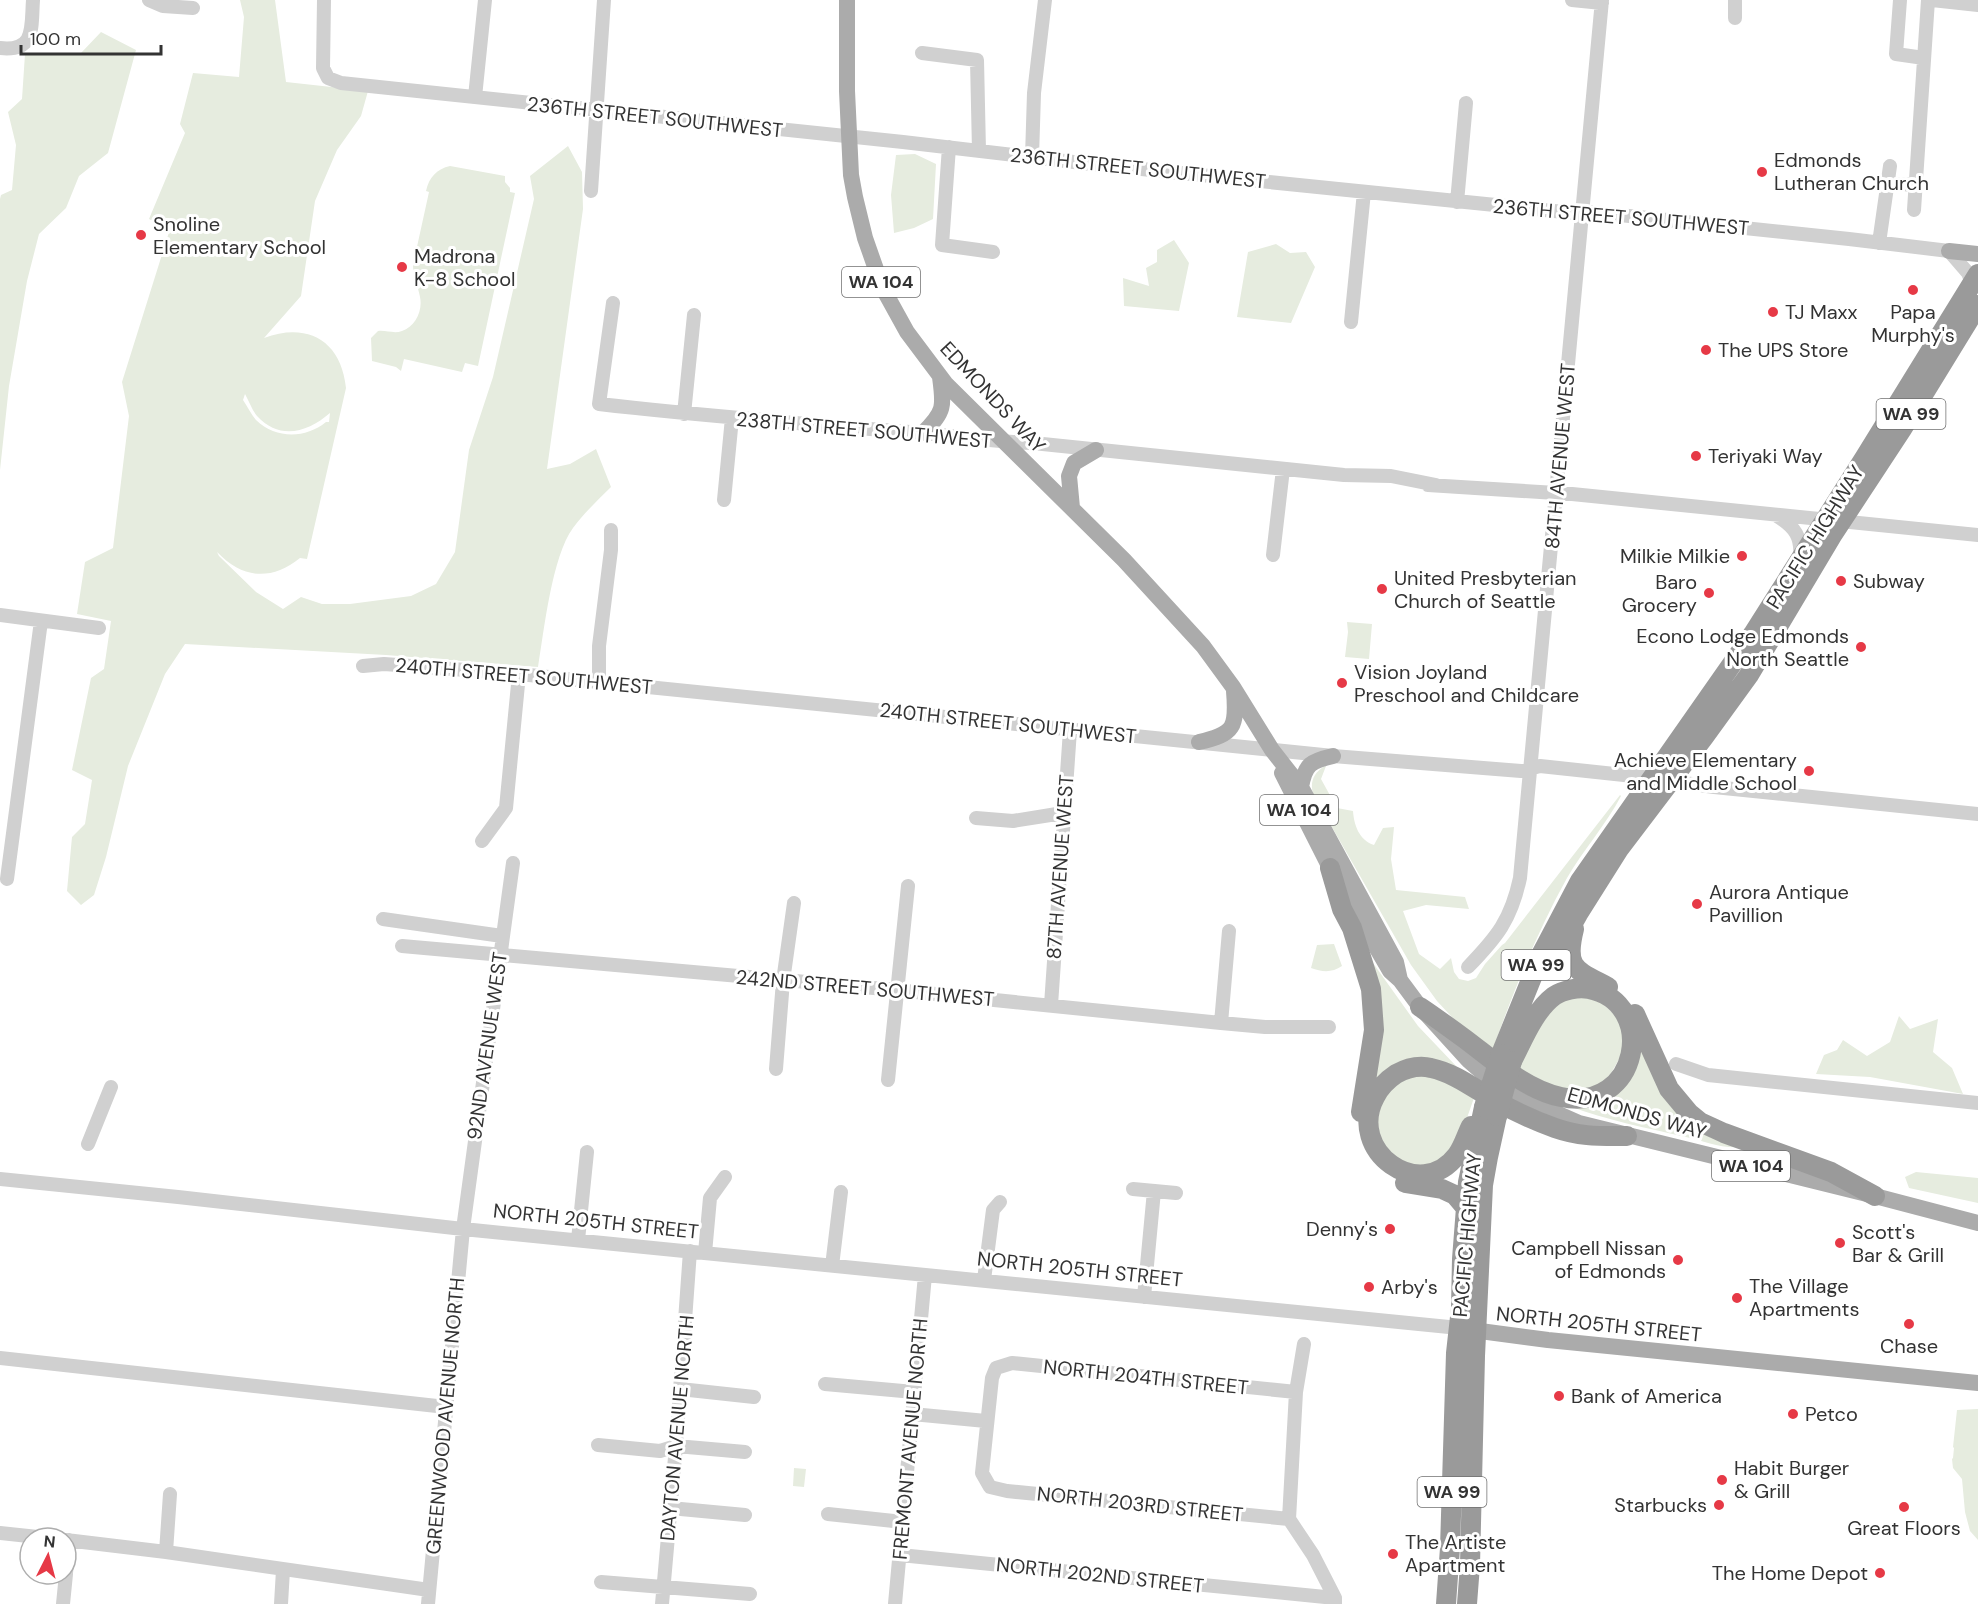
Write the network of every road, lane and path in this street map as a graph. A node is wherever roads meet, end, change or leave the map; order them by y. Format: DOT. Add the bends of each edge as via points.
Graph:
graph roads {
  1 [pos="33,0"];
  2 [pos="149,0"];
  3 [pos="324,0"];
  4 [pos="484,0"];
  5 [pos="604,0"];
  6 [pos="847,0"];
  7 [pos="1045,0"];
  8 [pos="1572,0"];
  9 [pos="1735,0"];
  10 [pos="1900,0"];
  11 [pos="1930,0"];
  12 [pos="1602,2"];
  13 [pos="1978,5"];
  14 [pos="193,8"];
  15 [pos="1735,18"];
  16 [pos="0,48"];
  17 [pos="922,53"];
  18 [pos="1924,57"];
  19 [pos="475,97"];
  20 [pos="1466,103"];
  21 [pos="597,111"];
  22 [pos="849,137"];
  23 [pos="949,147"];
  24 [pos="979,151"];
  25 [pos="1032,157"];
  26 [pos="1890,165"];
  27 [pos="1887,183"];
  28 [pos="1915,185"];
  29 [pos="591,191"];
  30 [pos="1364,192"];
  31 [pos="1457,202"];
  32 [pos="1914,210"];
  33 [pos="1582,213"];
  34 [pos="1879,243"];
  35 [pos="1949,251"];
  36 [pos="993,252"];
  37 [pos="1978,254"];
  38 [pos="1975,278"];
  39 [pos="614,303"];
  40 [pos="1978,305"];
  41 [pos="694,315"];
  42 [pos="1351,322"];
  43 [pos="940,377"];
  44 [pos="684,414"];
  45 [pos="732,418"];
  46 [pos="923,433"];
  47 [pos="1005,442"];
  48 [pos="1096,450"];
  49 [pos="1283,469"];
  50 [pos="1556,493"];
  51 [pos="724,500"];
  52 [pos="1072,508"];
  53 [pos="1775,515"];
  54 [pos="1834,520"];
  55 [pos="611,530"];
  56 [pos="1978,535"];
  57 [pos="1273,555"];
  58 [pos="1800,560"];
  59 [pos="0,615"];
  60 [pos="41,621"];
  61 [pos="99,628"];
  62 [pos="363,666"];
  63 [pos="519,674"];
  64 [pos="599,681"];
  65 [pos="1233,687"];
  66 [pos="1070,730"];
  67 [pos="1199,742"];
  68 [pos="1272,750"];
  69 [pos="1333,756"];
  70 [pos="1531,769"];
  71 [pos="1660,780"];
  72 [pos="1301,787"];
  73 [pos="1064,813"];
  74 [pos="1978,814"];
  75 [pos="976,818"];
  76 [pos="482,841"];
  77 [pos="513,863"];
  78 [pos="1330,868"];
  79 [pos="7,879"];
  80 [pos="908,886"];
  81 [pos="794,903"];
  82 [pos="1578,914"];
  83 [pos="383,919"];
  84 [pos="1229,931"];
  85 [pos="502,936"];
  86 [pos="402,946"];
  87 [pos="499,956"];
  88 [pos="1468,967"];
  89 [pos="1400,980"];
  90 [pos="783,981"];
  91 [pos="896,990"];
  92 [pos="1051,1005"];
  93 [pos="1420,1007"];
  94 [pos="1221,1023"];
  95 [pos="1329,1027"];
  96 [pos="1506,1057"];
  97 [pos="1676,1064"];
  98 [pos="776,1069"];
  99 [pos="888,1080"];
  100 [pos="111,1088"];
  101 [pos="1978,1103"];
  102 [pos="1490,1111"];
  103 [pos="1627,1136"];
  104 [pos="88,1144"];
  105 [pos="587,1152"];
  106 [pos="725,1177"];
  107 [pos="0,1179"];
  108 [pos="1133,1189"];
  109 [pos="1154,1191"];
  110 [pos="841,1192"];
  111 [pos="1176,1193"];
  112 [pos="1875,1196"];
  113 [pos="1000,1202"];
  114 [pos="1466,1208"];
  115 [pos="1978,1223"];
  116 [pos="463,1229"];
  117 [pos="578,1240"];
  118 [pos="690,1251"];
  119 [pos="705,1252"];
  120 [pos="832,1266"];
  121 [pos="925,1275"];
  122 [pos="984,1280"];
  123 [pos="1144,1297"];
  124 [pos="1468,1330"];
  125 [pos="1304,1344"];
  126 [pos="0,1358"];
  127 [pos="1978,1383"];
  128 [pos="825,1384"];
  129 [pos="680,1389"];
  130 [pos="914,1392"];
  131 [pos="1296,1392"];
  132 [pos="754,1397"];
  133 [pos="446,1407"];
  134 [pos="912,1414"];
  135 [pos="986,1421"];
  136 [pos="598,1445"];
  137 [pos="676,1446"];
  138 [pos="745,1452"];
  139 [pos="170,1494"];
  140 [pos="670,1508"];
  141 [pos="828,1514"];
  142 [pos="745,1515"];
  143 [pos="1289,1520"];
  144 [pos="903,1522"];
  145 [pos="0,1533"];
  146 [pos="18,1535"];
  147 [pos="78,1541"];
  148 [pos="166,1552"];
  149 [pos="900,1556"];
  150 [pos="283,1570"];
  151 [pos="601,1582"];
  152 [pos="65,1586"];
  153 [pos="663,1587"];
  154 [pos="429,1590"];
  155 [pos="750,1594"];
  156 [pos="1335,1601"];
  157 [pos="63,1604"];
  158 [pos="280,1604"];
  159 [pos="428,1604"];
  160 [pos="662,1604"];
  161 [pos="895,1604"];
  162 [pos="1446,1604"];
  163 [pos="1467,1604"];
  1 -- 16 [label="street" via="27,41 17,48"];
  2 -- 14 [label="street" via="163,6"];
  3 -- 19 [label="street, 236TH STREET SOUTHWEST" via="322,62 328,78 341,83"];
  4 -- 19 [label="street"];
  5 -- 21 [label="street"];
  6 -- 22 [label="main road, EDMONDS WAY / WA 104"];
  7 -- 25 [label="street" via="1034,93"];
  8 -- 12 [label="street"];
  9 -- 15 [label="street"];
  10 -- 18 [label="street" via="1896,54"];
  11 -- 13 [label="street"];
  11 -- 18 [label="street"];
  12 -- 33 [label="street, 84TH AVENUE WEST"];
  17 -- 24 [label="street" via="977,60"];
  18 -- 28 [label="street"];
  19 -- 21 [label="street, 236TH STREET SOUTHWEST"];
  20 -- 31 [label="street"];
  21 -- 22 [label="street, 236TH STREET SOUTHWEST"];
  21 -- 29 [label="street"];
  22 -- 23 [label="street, 236TH STREET SOUTHWEST"];
  22 -- 43 [label="main road, EDMONDS WAY / WA 104" via="855,196 878,275 907,332"];
  23 -- 24 [label="street, 236TH STREET SOUTHWEST"];
  23 -- 36 [label="street" via="942,245"];
  24 -- 25 [label="street, 236TH STREET SOUTHWEST"];
  25 -- 30 [label="street, 236TH STREET SOUTHWEST"];
  26 -- 27 [label="street"];
  27 -- 28 [label="street"];
  27 -- 34 [label="street"];
  28 -- 32 [label="street"];
  30 -- 31 [label="street, 236TH STREET SOUTHWEST"];
  30 -- 42 [label="street"];
  31 -- 33 [label="street, 236TH STREET SOUTHWEST"];
  33 -- 34 [label="street, 236TH STREET SOUTHWEST"];
  33 -- 50 [label="street, 84TH AVENUE WEST"];
  34 -- 35 [label="street, 236TH STREET SOUTHWEST"];
  35 -- 37 [label="main road"];
  35 -- 38 [label="street"];
  38 -- 54 [label="highway, PACIFIC HIGHWAY / WA 99"];
  39 -- 44 [label="street, 238TH STREET SOUTHWEST" via="599,404"];
  40 -- 54 [label="highway, PACIFIC HIGHWAY / WA 99" via="1888,452"];
  41 -- 44 [label="street"];
  43 -- 46 [label="main road" via="944,404"];
  43 -- 47 [label="main road, EDMONDS WAY / WA 104"];
  44 -- 45 [label="street, 238TH STREET SOUTHWEST"];
  45 -- 46 [label="street, 238TH STREET SOUTHWEST"];
  45 -- 51 [label="street"];
  46 -- 47 [label="street, 238TH STREET SOUTHWEST"];
  47 -- 48 [label="street, 238TH STREET SOUTHWEST"];
  47 -- 52 [label="main road, EDMONDS WAY / WA 104"];
  48 -- 49 [label="street, 238TH STREET SOUTHWEST"];
  48 -- 52 [label="main road" via="1074,463 1069,476"];
  49 -- 50 [label="street, 238TH STREET SOUTHWEST"];
  49 -- 57 [label="street"];
  50 -- 53 [label="street, 238TH STREET SOUTHWEST"];
  50 -- 70 [label="street, 84TH AVENUE WEST"];
  52 -- 65 [label="main road, EDMONDS WAY / WA 104" via="1188,628"];
  53 -- 54 [label="street, 238TH STREET SOUTHWEST"];
  53 -- 58 [label="street" via="1798,534"];
  54 -- 56 [label="street, 238TH STREET SOUTHWEST"];
  54 -- 58 [label="highway, PACIFIC HIGHWAY / WA 99"];
  54 -- 71 [label="highway, PACIFIC HIGHWAY / WA 99" via="1749,675 1704,737"];
  55 -- 64 [label="street"];
  58 -- 71 [label="highway, PACIFIC HIGHWAY / WA 99" via="1700,711"];
  59 -- 60 [label="street"];
  60 -- 61 [label="street"];
  60 -- 79 [label="street"];
  62 -- 63 [label="street, 240TH STREET SOUTHWEST" via="384,664"];
  63 -- 64 [label="street, 240TH STREET SOUTHWEST"];
  63 -- 76 [label="street" via="506,808"];
  64 -- 66 [label="street, 240TH STREET SOUTHWEST"];
  65 -- 67 [label="main road" via="1236,710 1231,728 1217,738"];
  65 -- 68 [label="main road, EDMONDS WAY / WA 104"];
  66 -- 67 [label="street, 240TH STREET SOUTHWEST"];
  66 -- 73 [label="street, 87TH AVENUE WEST"];
  67 -- 68 [label="street, 240TH STREET SOUTHWEST"];
  68 -- 69 [label="street, 240TH STREET SOUTHWEST"];
  68 -- 72 [label="main road, EDMONDS WAY / WA 104"];
  68 -- 78 [label="main road, EDMONDS WAY / WA 104"];
  69 -- 70 [label="street, 240TH STREET SOUTHWEST"];
  69 -- 72 [label="main road" via="1311,763 1305,769"];
  70 -- 71 [label="street, 240TH STREET SOUTHWEST" via="1540,766"];
  70 -- 88 [label="street, 84TH AVENUE WEST" via="1515,899 1509,917"];
  71 -- 74 [label="street, 240TH STREET SOUTHWEST"];
  71 -- 82 [label="highway, PACIFIC HIGHWAY / WA 99"];
  71 -- 96 [label="highway, PACIFIC HIGHWAY / WA 99" via="1613,832 1570,898 1541,955"];
  72 -- 89 [label="main road, EDMONDS WAY / WA 104" via="1396,962"];
  73 -- 75 [label="street" via="1013,821"];
  73 -- 92 [label="street, 87TH AVENUE WEST"];
  77 -- 85 [label="street, 92ND AVENUE WEST"];
  78 -- 89 [label="main road, EDMONDS WAY / WA 104" via="1390,971"];
  78 -- 114 [label="highway" via="1371,989 1374,1030 1360,1118 1365,1148 1380,1171 1393,1179 1448,1192"];
  80 -- 91 [label="street"];
  81 -- 90 [label="street"];
  82 -- 96 [label="highway, PACIFIC HIGHWAY / WA 99"];
  82 -- 112 [label="highway" via="1570,947 1572,963 1622,997 1634,1012 1669,1089 1689,1113 1724,1133 1831,1172"];
  83 -- 85 [label="street"];
  84 -- 94 [label="street"];
  85 -- 87 [label="street, 92ND AVENUE WEST"];
  86 -- 87 [label="street, 242ND STREET SOUTHWEST"];
  87 -- 90 [label="street, 242ND STREET SOUTHWEST"];
  87 -- 116 [label="street, 92ND AVENUE WEST"];
  89 -- 93 [label="main road, EDMONDS WAY / WA 104"];
  90 -- 91 [label="street, 242ND STREET SOUTHWEST"];
  90 -- 98 [label="street"];
  91 -- 92 [label="street, 242ND STREET SOUTHWEST"];
  91 -- 99 [label="street"];
  92 -- 94 [label="street, 242ND STREET SOUTHWEST"];
  93 -- 96 [label="highway" via="1512,1075 1570,1099 1598,1094 1616,1083 1628,1064 1631,1032 1625,1015 1606,996 1584,988 1564,991 1544,1006"];
  93 -- 103 [label="main road, EDMONDS WAY / WA 104" via="1468,1060 1513,1094 1579,1123"];
  94 -- 95 [label="street, 242ND STREET SOUTHWEST"];
  96 -- 102 [label="highway, PACIFIC HIGHWAY / WA 99, bridge"];
  97 -- 101 [label="street" via="1708,1075"];
  100 -- 104 [label="street"];
  102 -- 103 [label="highway" via="1476,1115 1458,1155 1427,1175 1390,1164 1374,1148 1368,1126 1373,1100 1386,1082 1405,1070 1424,1067 1444,1072 1499,1103 1554,1127 1585,1136"];
  102 -- 114 [label="highway, PACIFIC HIGHWAY / WA 99" via="1473,1152"];
  102 -- 124 [label="highway, PACIFIC HIGHWAY / WA 99"];
  103 -- 112 [label="main road, EDMONDS WAY / WA 104"];
  105 -- 117 [label="street"];
  106 -- 119 [label="street" via="710,1198"];
  107 -- 116 [label="street, NORTH 205TH STREET"];
  108 -- 109 [label="street"];
  109 -- 111 [label="street"];
  109 -- 123 [label="street"];
  110 -- 120 [label="street"];
  112 -- 115 [label="main road, EDMONDS WAY / WA 104"];
  113 -- 122 [label="street" via="993,1210"];
  114 -- 124 [label="highway, PACIFIC HIGHWAY / WA 99"];
  116 -- 117 [label="street, NORTH 205TH STREET"];
  116 -- 133 [label="street, GREENWOOD AVENUE NORTH"];
  117 -- 118 [label="street, NORTH 205TH STREET"];
  118 -- 119 [label="street, NORTH 205TH STREET"];
  118 -- 129 [label="street, DAYTON AVENUE NORTH"];
  119 -- 120 [label="street, NORTH 205TH STREET"];
  120 -- 121 [label="street, NORTH 205TH STREET"];
  121 -- 122 [label="street, NORTH 205TH STREET"];
  121 -- 130 [label="street, FREMONT AVENUE NORTH"];
  122 -- 123 [label="street, NORTH 205TH STREET"];
  123 -- 124 [label="street, NORTH 205TH STREET"];
  124 -- 127 [label="main road, NORTH 205TH STREET"];
  124 -- 162 [label="highway, WA 99" via="1456,1353"];
  124 -- 163 [label="highway, WA 99"];
  125 -- 131 [label="street"];
  126 -- 133 [label="street"];
  128 -- 130 [label="street"];
  129 -- 132 [label="street"];
  129 -- 137 [label="street, DAYTON AVENUE NORTH"];
  130 -- 134 [label="street, FREMONT AVENUE NORTH"];
  131 -- 135 [label="street, NORTH 204TH STREET" via="1012,1363 996,1368"];
  131 -- 143 [label="street"];
  133 -- 154 [label="street, GREENWOOD AVENUE NORTH"];
  134 -- 135 [label="street"];
  134 -- 144 [label="street, FREMONT AVENUE NORTH"];
  135 -- 143 [label="street, NORTH 203RD STREET" via="982,1473 990,1487"];
  136 -- 137 [label="street" via="660,1451"];
  137 -- 138 [label="street"];
  137 -- 140 [label="street, DAYTON AVENUE NORTH"];
  139 -- 148 [label="street"];
  140 -- 142 [label="street"];
  140 -- 153 [label="street, DAYTON AVENUE NORTH"];
  141 -- 144 [label="street"];
  143 -- 156 [label="street" via="1313,1555"];
  144 -- 149 [label="street, FREMONT AVENUE NORTH"];
  145 -- 146 [label="street"];
  147 -- 148 [label="street"];
  148 -- 150 [label="street"];
  149 -- 156 [label="street, NORTH 202ND STREET"];
  149 -- 161 [label="street, FREMONT AVENUE NORTH"];
  150 -- 154 [label="street"];
  150 -- 158 [label="street"];
  151 -- 153 [label="street"];
  152 -- 157 [label="street"];
  153 -- 155 [label="street"];
  153 -- 160 [label="street, DAYTON AVENUE NORTH"];
  154 -- 159 [label="street, GREENWOOD AVENUE NORTH"];
}
